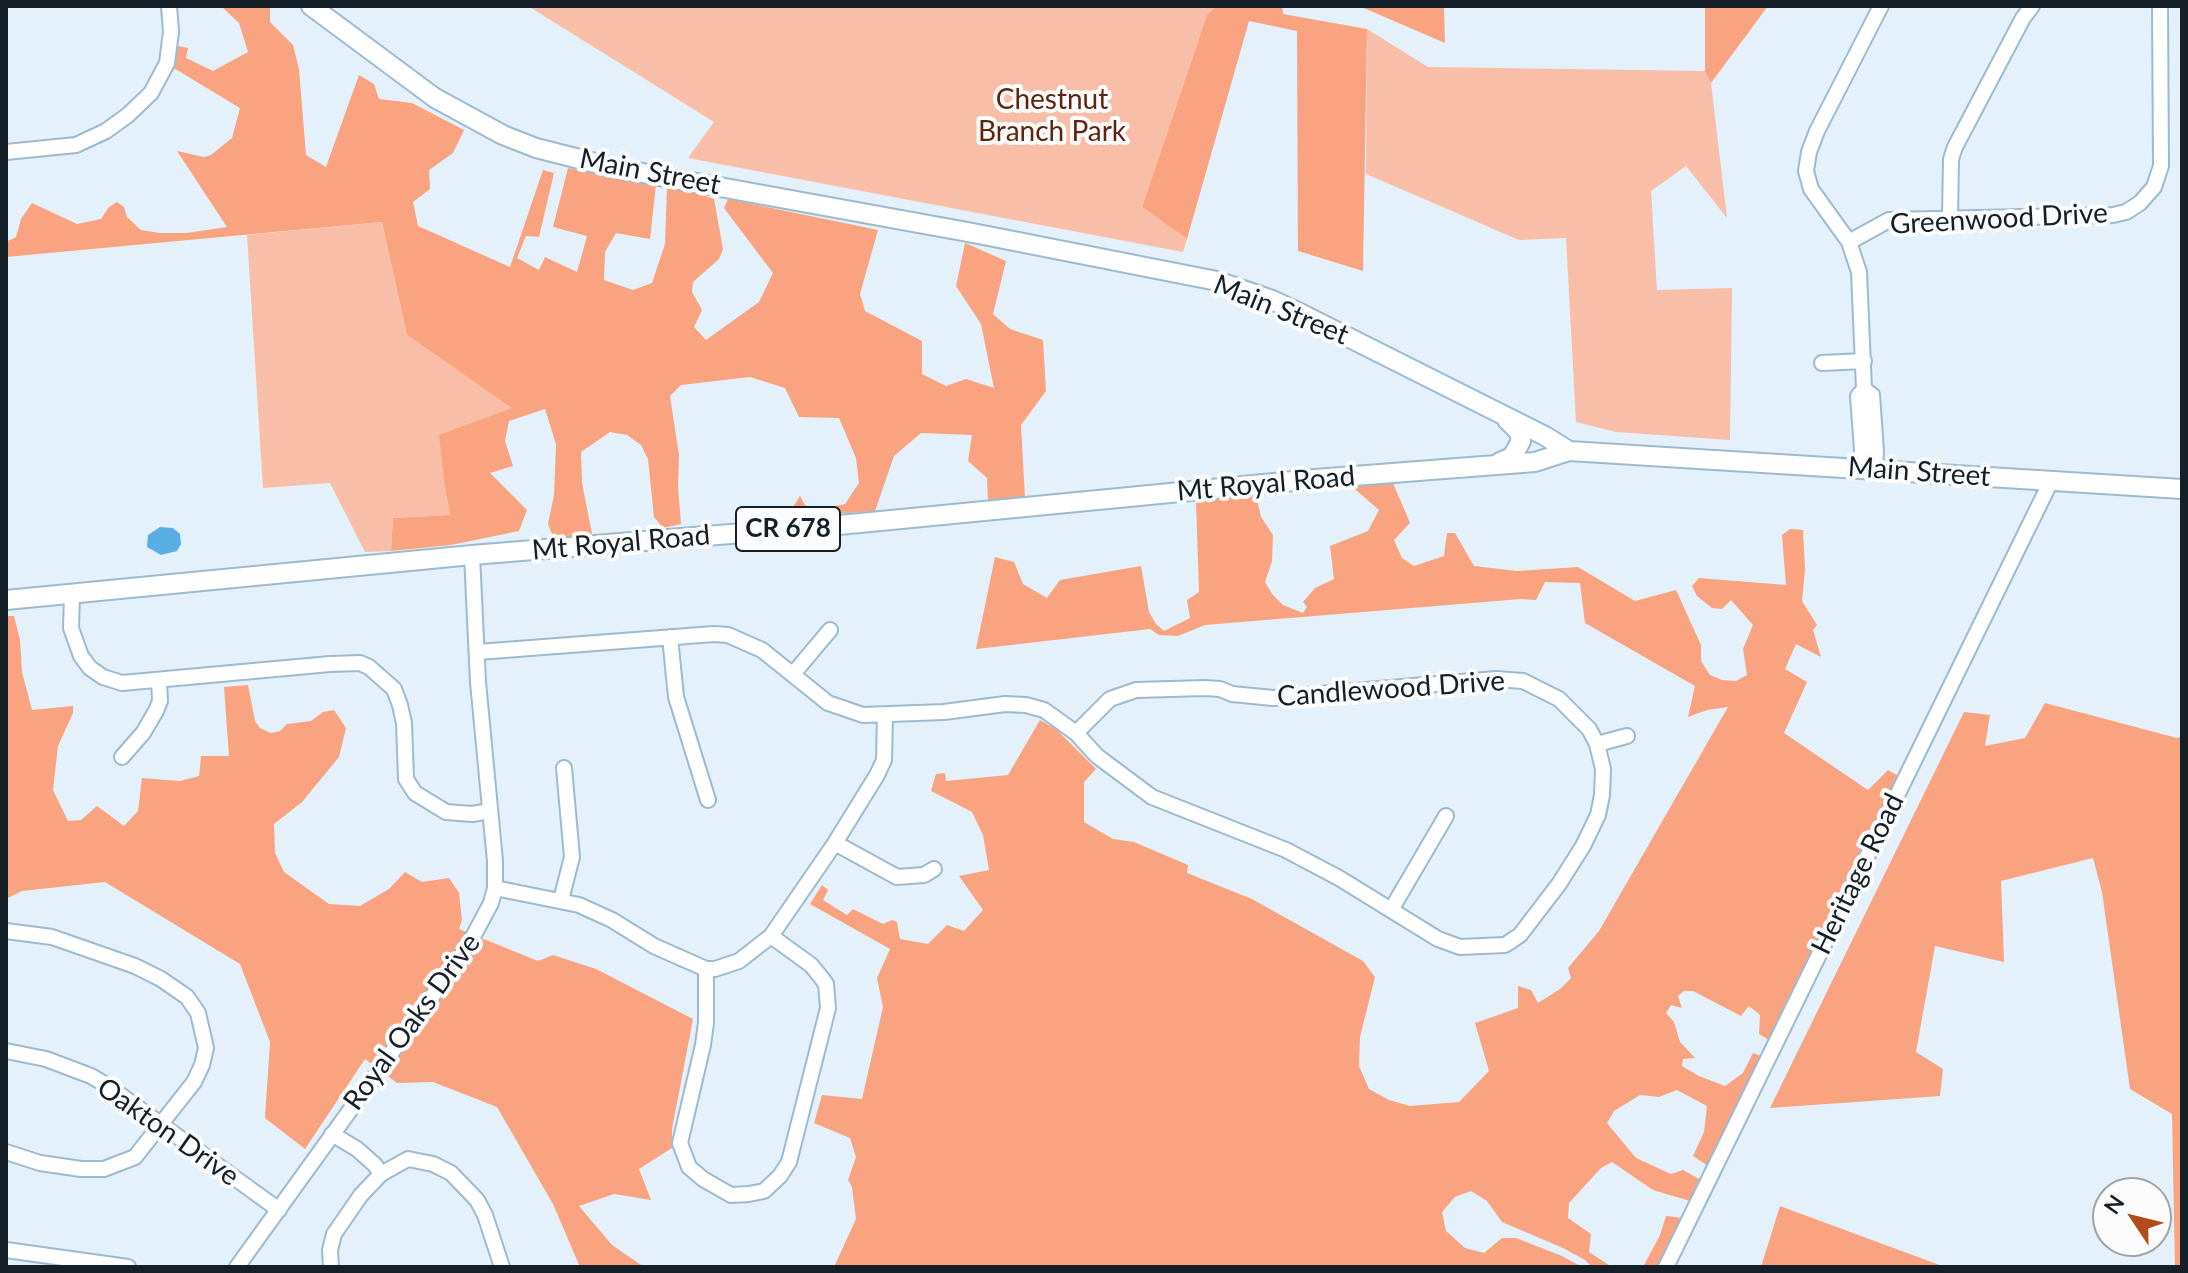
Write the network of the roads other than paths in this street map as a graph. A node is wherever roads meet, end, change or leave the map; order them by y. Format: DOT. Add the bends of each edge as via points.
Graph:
graph roads {
  1 [pos="169,6"];
  2 [pos="311,6"];
  3 [pos="1881,6"];
  4 [pos="2032,6"];
  5 [pos="2160,6"];
  6 [pos="6,152"];
  7 [pos="1950,217"];
  8 [pos="1849,242"];
  9 [pos="1864,361"];
  10 [pos="1822,363"];
  11 [pos="1488,407"];
  12 [pos="1569,451"];
  13 [pos="1490,465"];
  14 [pos="1868,467"];
  15 [pos="2051,481"];
  16 [pos="2182,489"];
  17 [pos="472,555"];
  18 [pos="72,595"];
  19 [pos="6,600"];
  20 [pos="830,630"];
  21 [pos="670,637"];
  22 [pos="478,652"];
  23 [pos="793,674"];
  24 [pos="159,681"];
  25 [pos="885,715"];
  26 [pos="1076,733"];
  27 [pos="1627,736"];
  28 [pos="1597,744"];
  29 [pos="122,757"];
  30 [pos="564,768"];
  31 [pos="708,800"];
  32 [pos="490,811"];
  33 [pos="1446,816"];
  34 [pos="835,843"];
  35 [pos="934,869"];
  36 [pos="495,888"];
  37 [pos="561,900"];
  38 [pos="1391,910"];
  39 [pos="6,931"];
  40 [pos="771,936"];
  41 [pos="706,969"];
  42 [pos="6,1051"];
  43 [pos="161,1126"];
  44 [pos="332,1134"];
  45 [pos="6,1152"];
  46 [pos="381,1174"];
  47 [pos="279,1210"];
  48 [pos="6,1250"];
  49 [pos="128,1267"];
  50 [pos="237,1267"];
  51 [pos="331,1267"];
  52 [pos="502,1267"];
  53 [pos="1666,1267"];
  1 -- 6 [label="street" via="167,63 151,93 128,115 76,145"];
  2 -- 11 [label="main road, Main Street" via="435,98 536,148 615,168 1217,281 1272,300"];
  3 -- 8 [label="street" via="1806,161 1811,189"];
  4 -- 7 [label="street" via="1955,147"];
  5 -- 7 [label="street, Greenwood Drive" via="2161,166 2145,198 2113,215"];
  7 -- 8 [label="street, Greenwood Drive" via="1889,220"];
  8 -- 9 [label="street" via="1859,272"];
  9 -- 10 [label="street"];
  9 -- 14 [label="street" via="1876,451"];
  11 -- 12 [label="main road, Main Street"];
  11 -- 13 [label="main road" via="1513,424 1521,441 1512,457"];
  12 -- 13 [label="main road, Mt Royal Road / CR 678" via="1542,460"];
  12 -- 14 [label="main road, Main Street"];
  13 -- 17 [label="main road, Mt Royal Road / CR 678"];
  14 -- 15 [label="main road, Main Street"];
  15 -- 16 [label="main road, Main Street"];
  15 -- 53 [label="street, Heritage Road"];
  17 -- 18 [label="main road, Mt Royal Road / CR 678"];
  17 -- 22 [label="street, Royal Oaks Drive"];
  18 -- 19 [label="main road, Mt Royal Road / CR 678"];
  18 -- 24 [label="street" via="71,628 90,668 122,683"];
  20 -- 23 [label="street"];
  21 -- 22 [label="street, Candlewood Drive"];
  21 -- 23 [label="street, Candlewood Drive" via="728,635 762,650"];
  21 -- 31 [label="street" via="676,697"];
  22 -- 32 [label="street, Royal Oaks Drive"];
  23 -- 25 [label="street, Candlewood Drive" via="835,707"];
  24 -- 29 [label="street" via="156,711"];
  24 -- 32 [label="street" via="360,663 394,689 404,723 406,779 415,793 446,812"];
  25 -- 26 [label="street, Candlewood Drive" via="1026,705 1044,710"];
  25 -- 34 [label="street" via="884,760"];
  26 -- 28 [label="street, Candlewood Drive" via="1110,699 1136,690 1205,688 1273,698 1496,679 1523,681 1559,699"];
  26 -- 38 [label="street, Candlewood Drive" via="1097,756 1152,797 1286,850"];
  27 -- 28 [label="street"];
  28 -- 38 [label="street, Candlewood Drive" via="1603,769 1598,815 1559,884 1520,935 1505,945 1460,947"];
  30 -- 37 [label="street" via="572,857"];
  32 -- 36 [label="street, Royal Oaks Drive"];
  33 -- 38 [label="street"];
  34 -- 35 [label="street" via="897,877"];
  34 -- 40 [label="street"];
  36 -- 37 [label="street"];
  36 -- 44 [label="street, Royal Oaks Drive" via="477,934"];
  37 -- 41 [label="street" via="594,910"];
  39 -- 43 [label="street" via="52,937 95,951 135,966 187,997 204,1030 204,1056 194,1082"];
  40 -- 41 [label="street" via="739,961"];
  40 -- 41 [label="street" via="820,976 828,1008 789,1162 764,1191 731,1195 703,1179 689,1167 680,1143 703,1045"];
  42 -- 43 [label="street, Oakton Drive" via="91,1076"];
  43 -- 45 [label="street" via="135,1157 104,1169 40,1163"];
  43 -- 47 [label="street, Oakton Drive"];
  44 -- 46 [label="street" via="357,1149"];
  44 -- 47 [label="street, Royal Oaks Drive"];
  46 -- 51 [label="street" via="334,1234"];
  46 -- 52 [label="street" via="408,1159 451,1173 481,1207"];
  47 -- 50 [label="street, Royal Oaks Drive"];
  48 -- 49 [label="street"];
}
